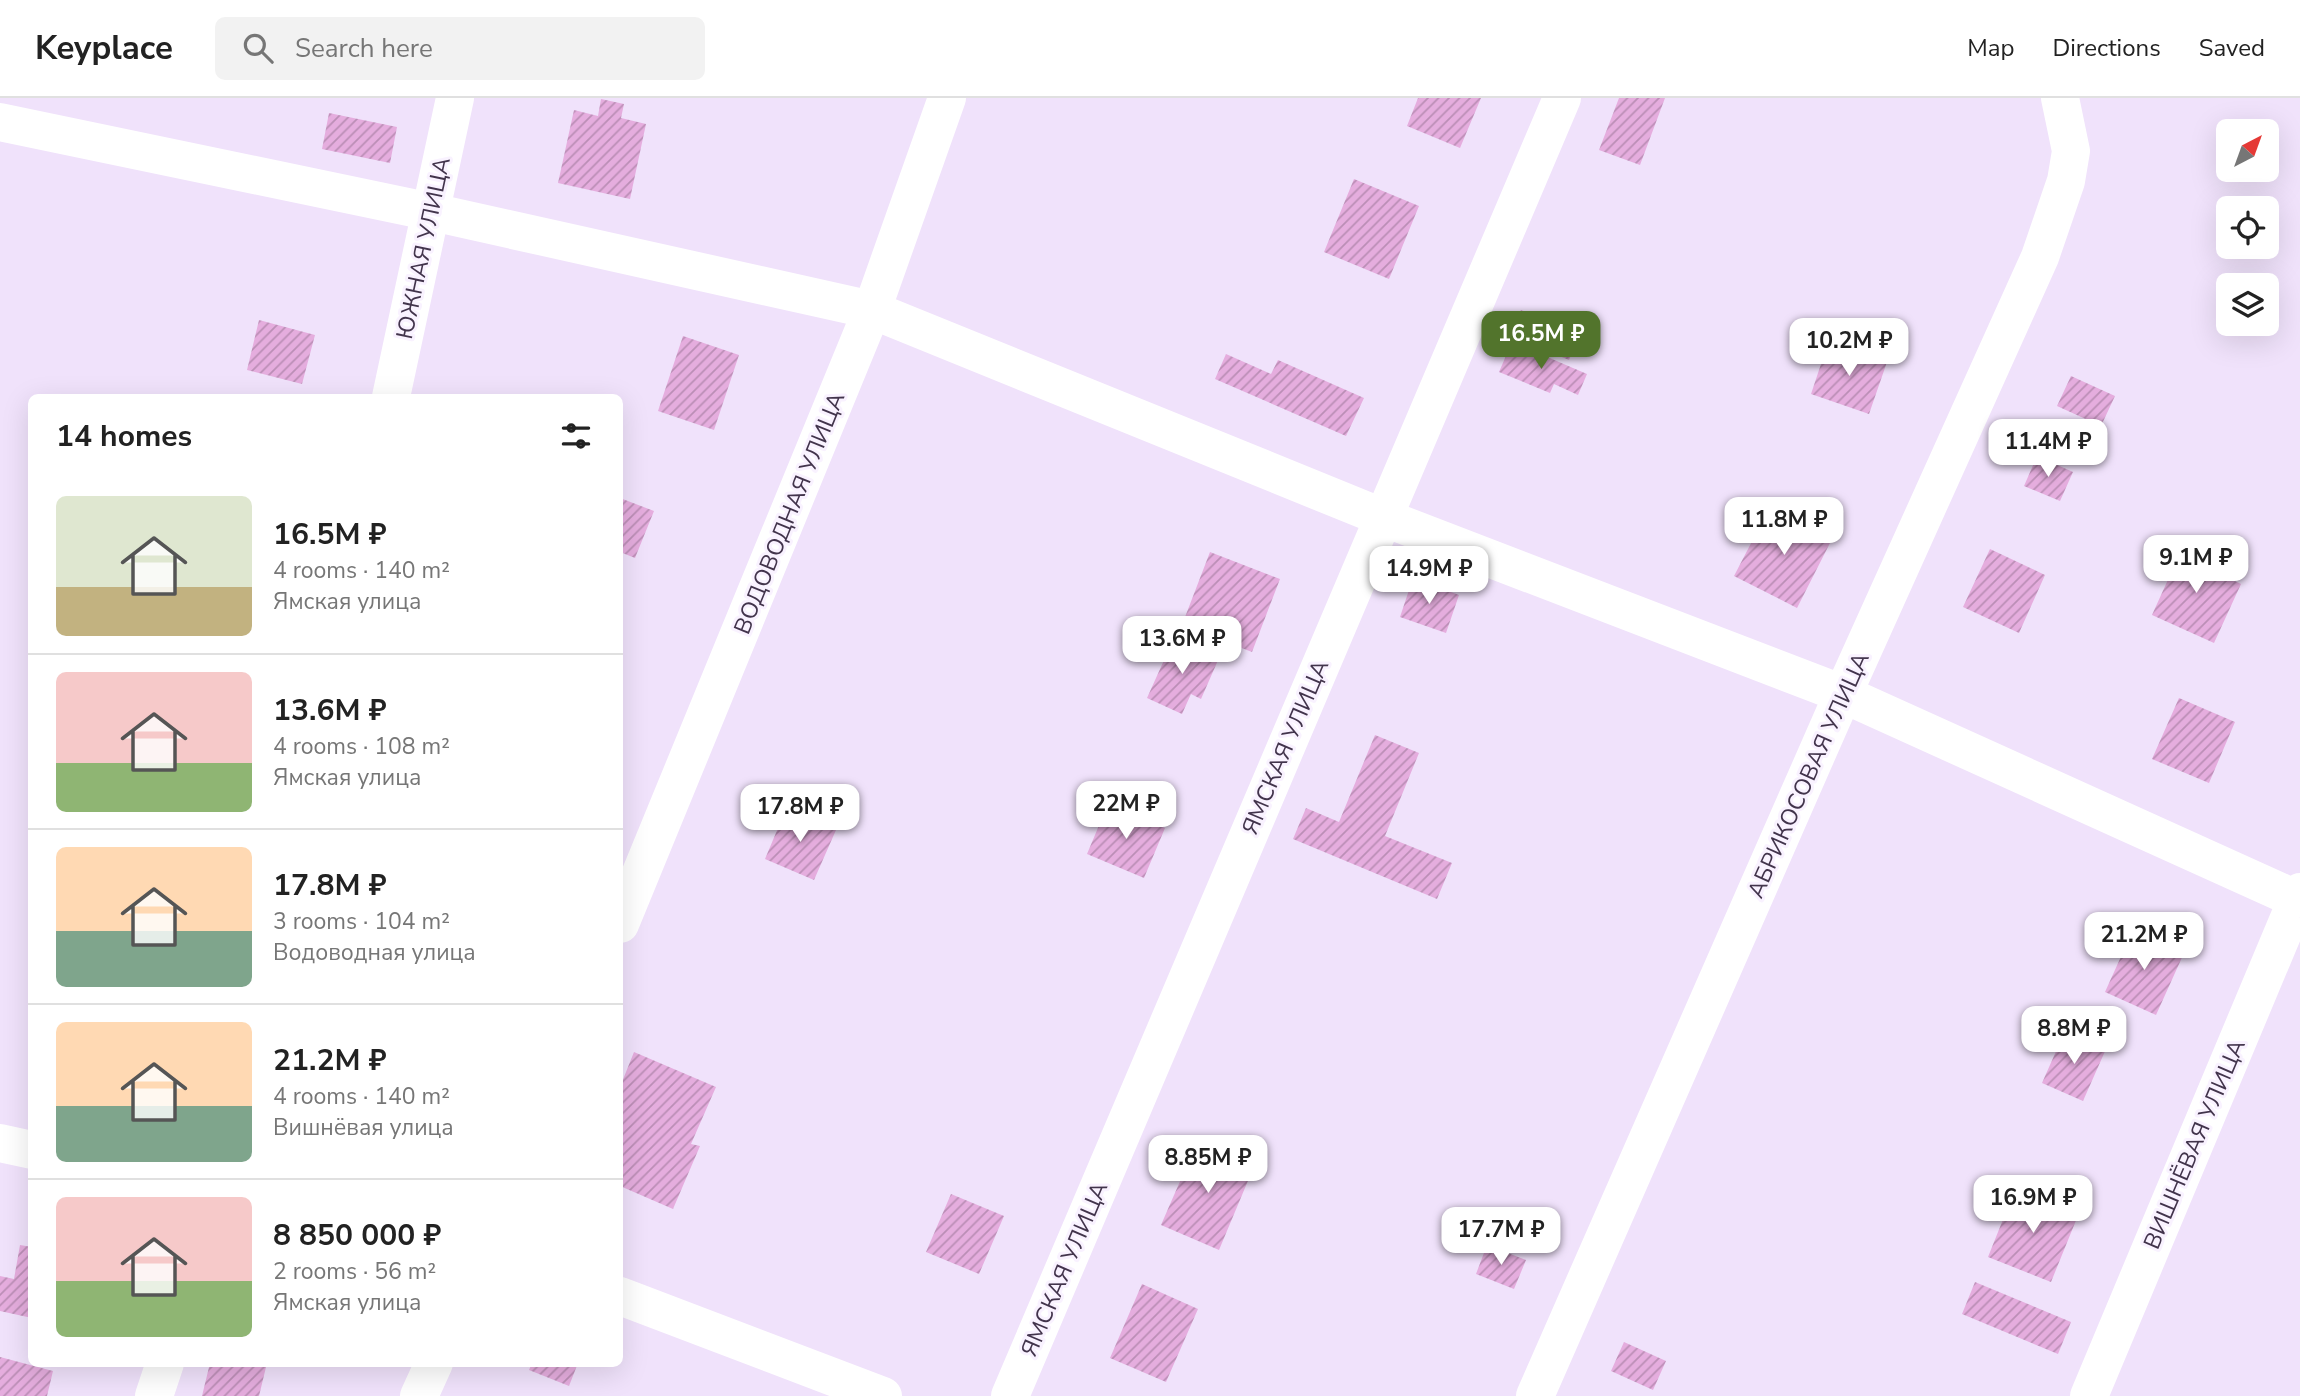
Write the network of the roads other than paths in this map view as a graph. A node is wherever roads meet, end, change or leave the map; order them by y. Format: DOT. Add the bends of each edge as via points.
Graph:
graph roads {
  1 [pos="455,98"];
  2 [pos="947,98"];
  3 [pos="1562,98"];
  4 [pos="2060,98"];
  5 [pos="0,121"];
  6 [pos="432,212"];
  7 [pos="872,310"];
  8 [pos="392,394"];
  9 [pos="1382,517"];
  10 [pos="1843,694"];
  11 [pos="2298,896"];
  12 [pos="623,917"];
  13 [pos="0,1143"];
  14 [pos="28,1149"];
  15 [pos="623,1297"];
  16 [pos="164,1367"];
  17 [pos="432,1367"];
  18 [pos="154,1396"];
  19 [pos="419,1396"];
  20 [pos="883,1396"];
  21 [pos="1010,1396"];
  22 [pos="1535,1396"];
  23 [pos="2090,1396"];
  1 -- 6 [label="street, ЮЖНАЯ УЛИЦА"];
  2 -- 7 [label="street, ВОДОВОДНАЯ УЛИЦА"];
  3 -- 9 [label="street, ЯМСКАЯ УЛИЦА"];
  4 -- 10 [label="street, АБРИКОСОВАЯ УЛИЦА" via="2071,151 2066,181 2040,257"];
  5 -- 6 [label="street"];
  6 -- 7 [label="street"];
  6 -- 8 [label="street, ЮЖНАЯ УЛИЦА"];
  7 -- 9 [label="street"];
  7 -- 12 [label="street, ВОДОВОДНАЯ УЛИЦА"];
  9 -- 10 [label="street"];
  9 -- 21 [label="street, ЯМСКАЯ УЛИЦА"];
  10 -- 11 [label="street"];
  10 -- 22 [label="street, АБРИКОСОВАЯ УЛИЦА"];
  11 -- 23 [label="street, ВИШНЁВАЯ УЛИЦА"];
  13 -- 14 [label="street"];
  15 -- 20 [label="street"];
  16 -- 18 [label="street"];
  17 -- 19 [label="street"];
}
